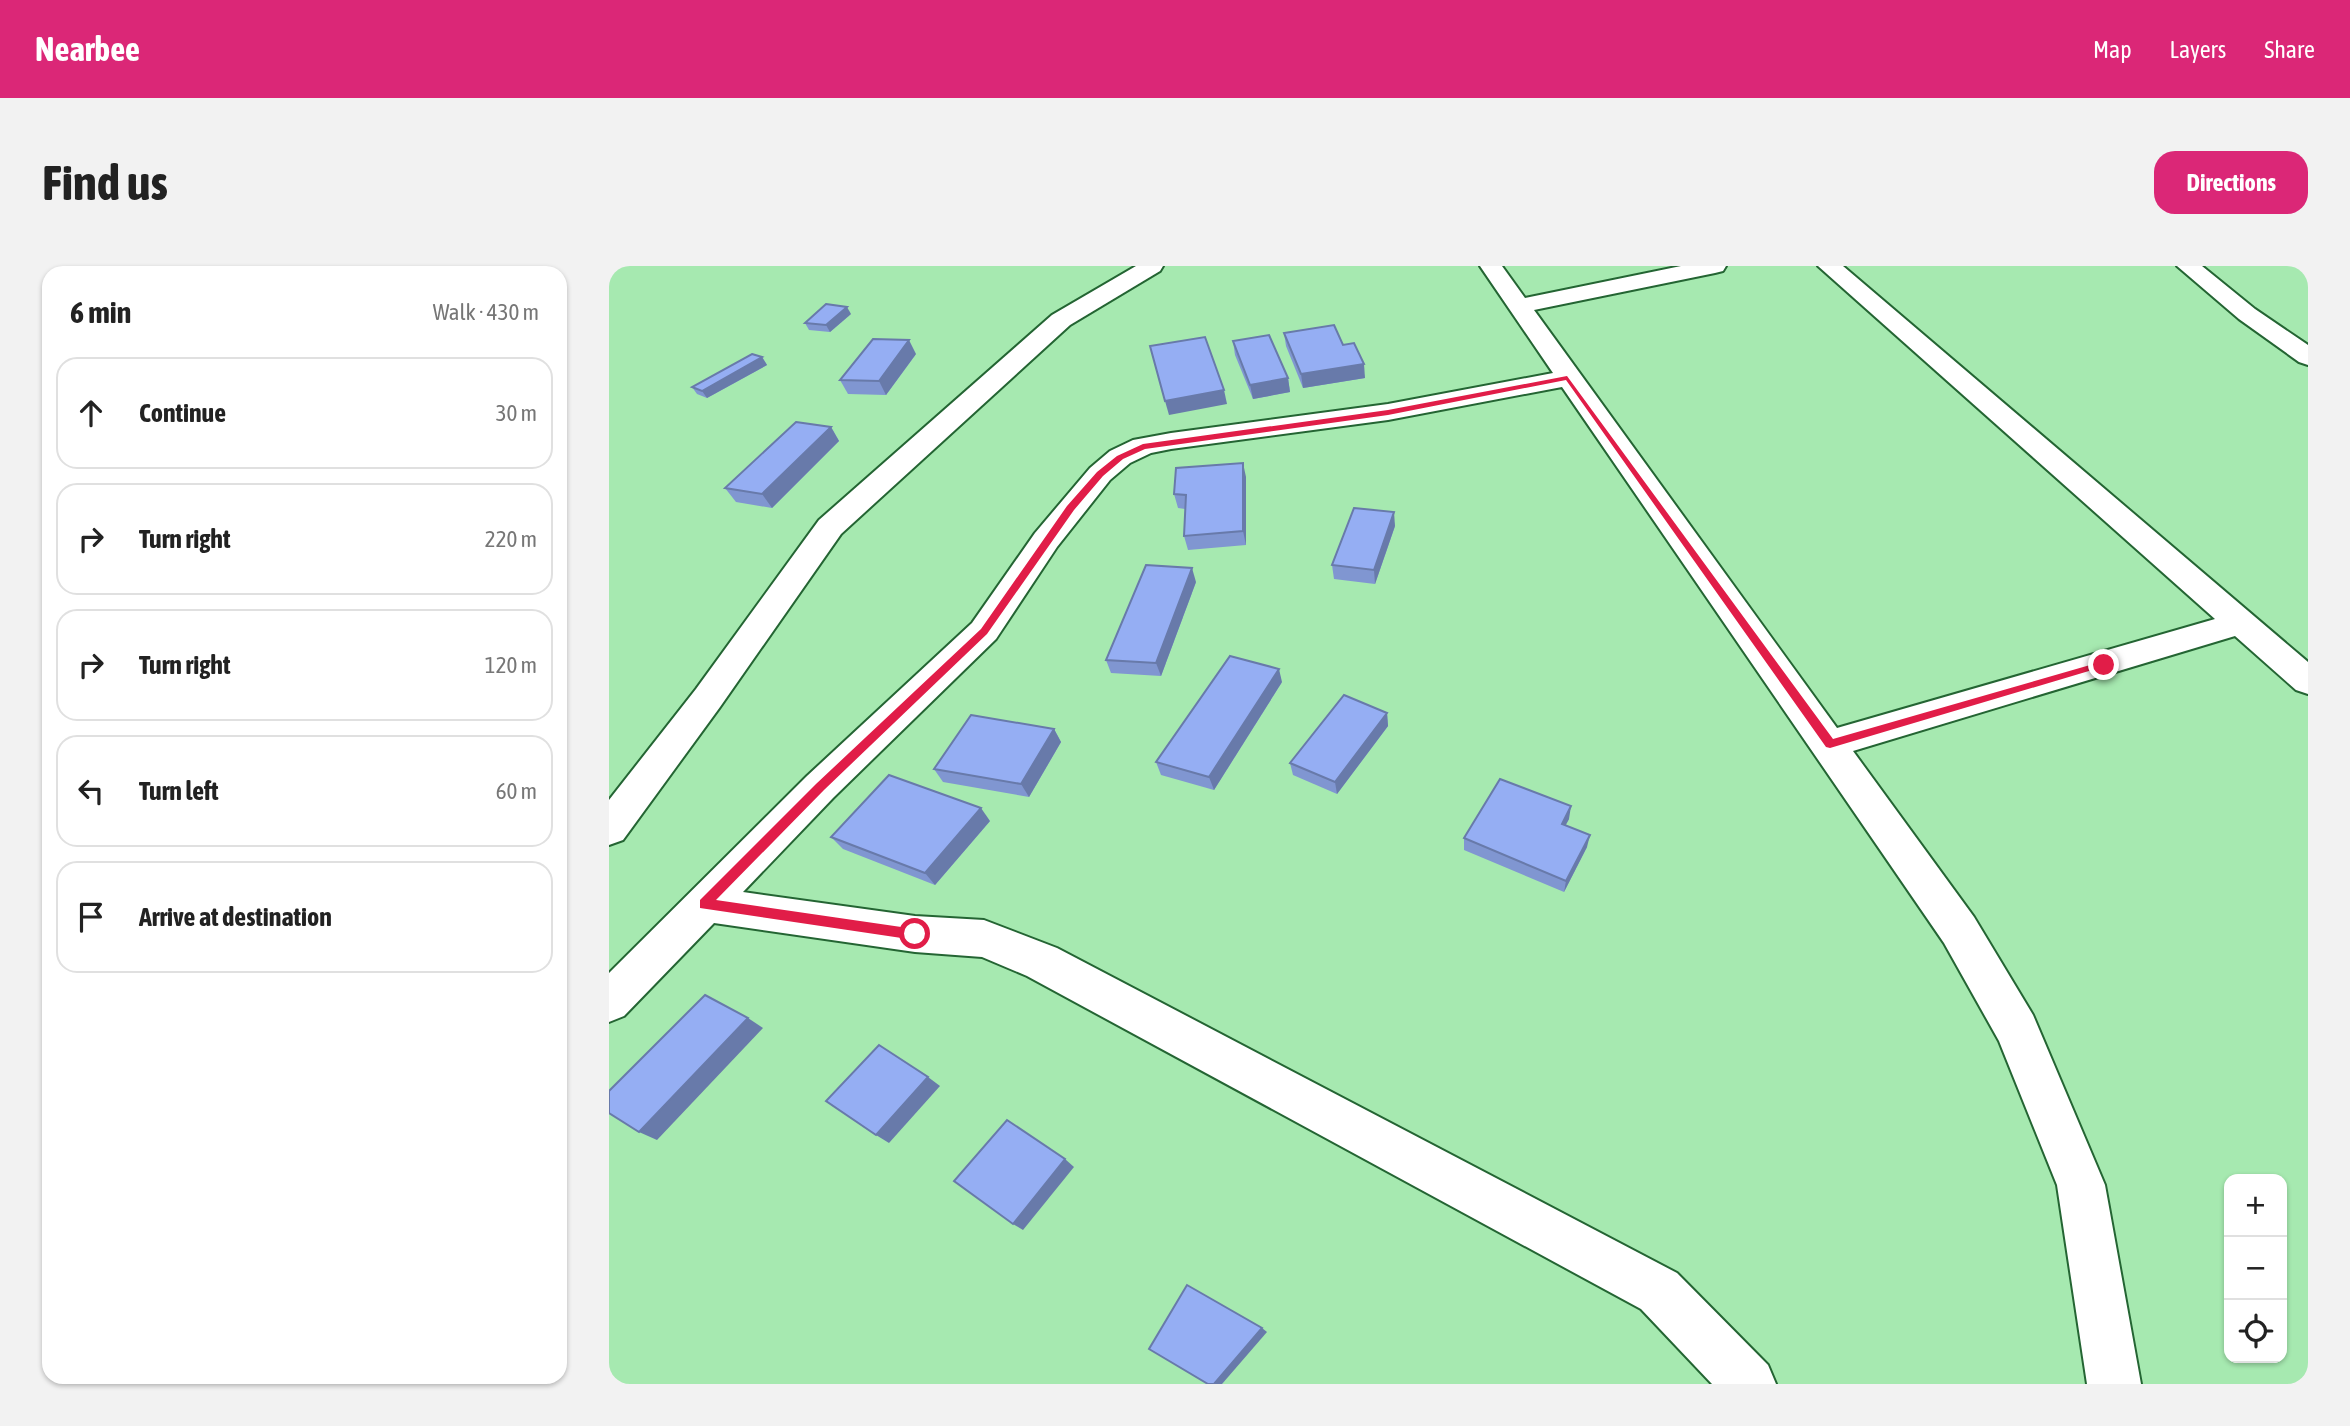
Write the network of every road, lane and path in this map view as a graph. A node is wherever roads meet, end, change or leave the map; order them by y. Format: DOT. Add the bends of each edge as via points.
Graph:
graph roads {
  1 [pos="1152,266"];
  2 [pos="1491,266"];
  3 [pos="1715,266"];
  4 [pos="1829,266"];
  5 [pos="2188,266"];
  6 [pos="1519,306"];
  7 [pos="2308,357"];
  8 [pos="1567,378"];
  9 [pos="2241,623"];
  10 [pos="2308,681"];
  11 [pos="1830,744"];
  12 [pos="609,829"];
  13 [pos="705,904"];
  14 [pos="609,1002"];
  15 [pos="1749,1384"];
  16 [pos="2114,1384"];
  1 -- 12 [label="street" via="1061,320 829,527"];
  2 -- 6 [label="street"];
  3 -- 6 [label="street"];
  4 -- 9 [label="street"];
  5 -- 7 [label="street"];
  6 -- 8 [label="street"];
  8 -- 11 [label="street"];
  8 -- 13 [label="street" via="1388,412 1171,441 1143,446 1120,457 1070,508 984,631"];
  9 -- 10 [label="street"];
  9 -- 11 [label="street"];
  11 -- 16 [label="street" via="1959,930 2017,1030 2081,1185"];
  13 -- 14 [label="street"];
  13 -- 15 [label="street" via="915,934 984,939 1042,962 1659,1291"];
}
